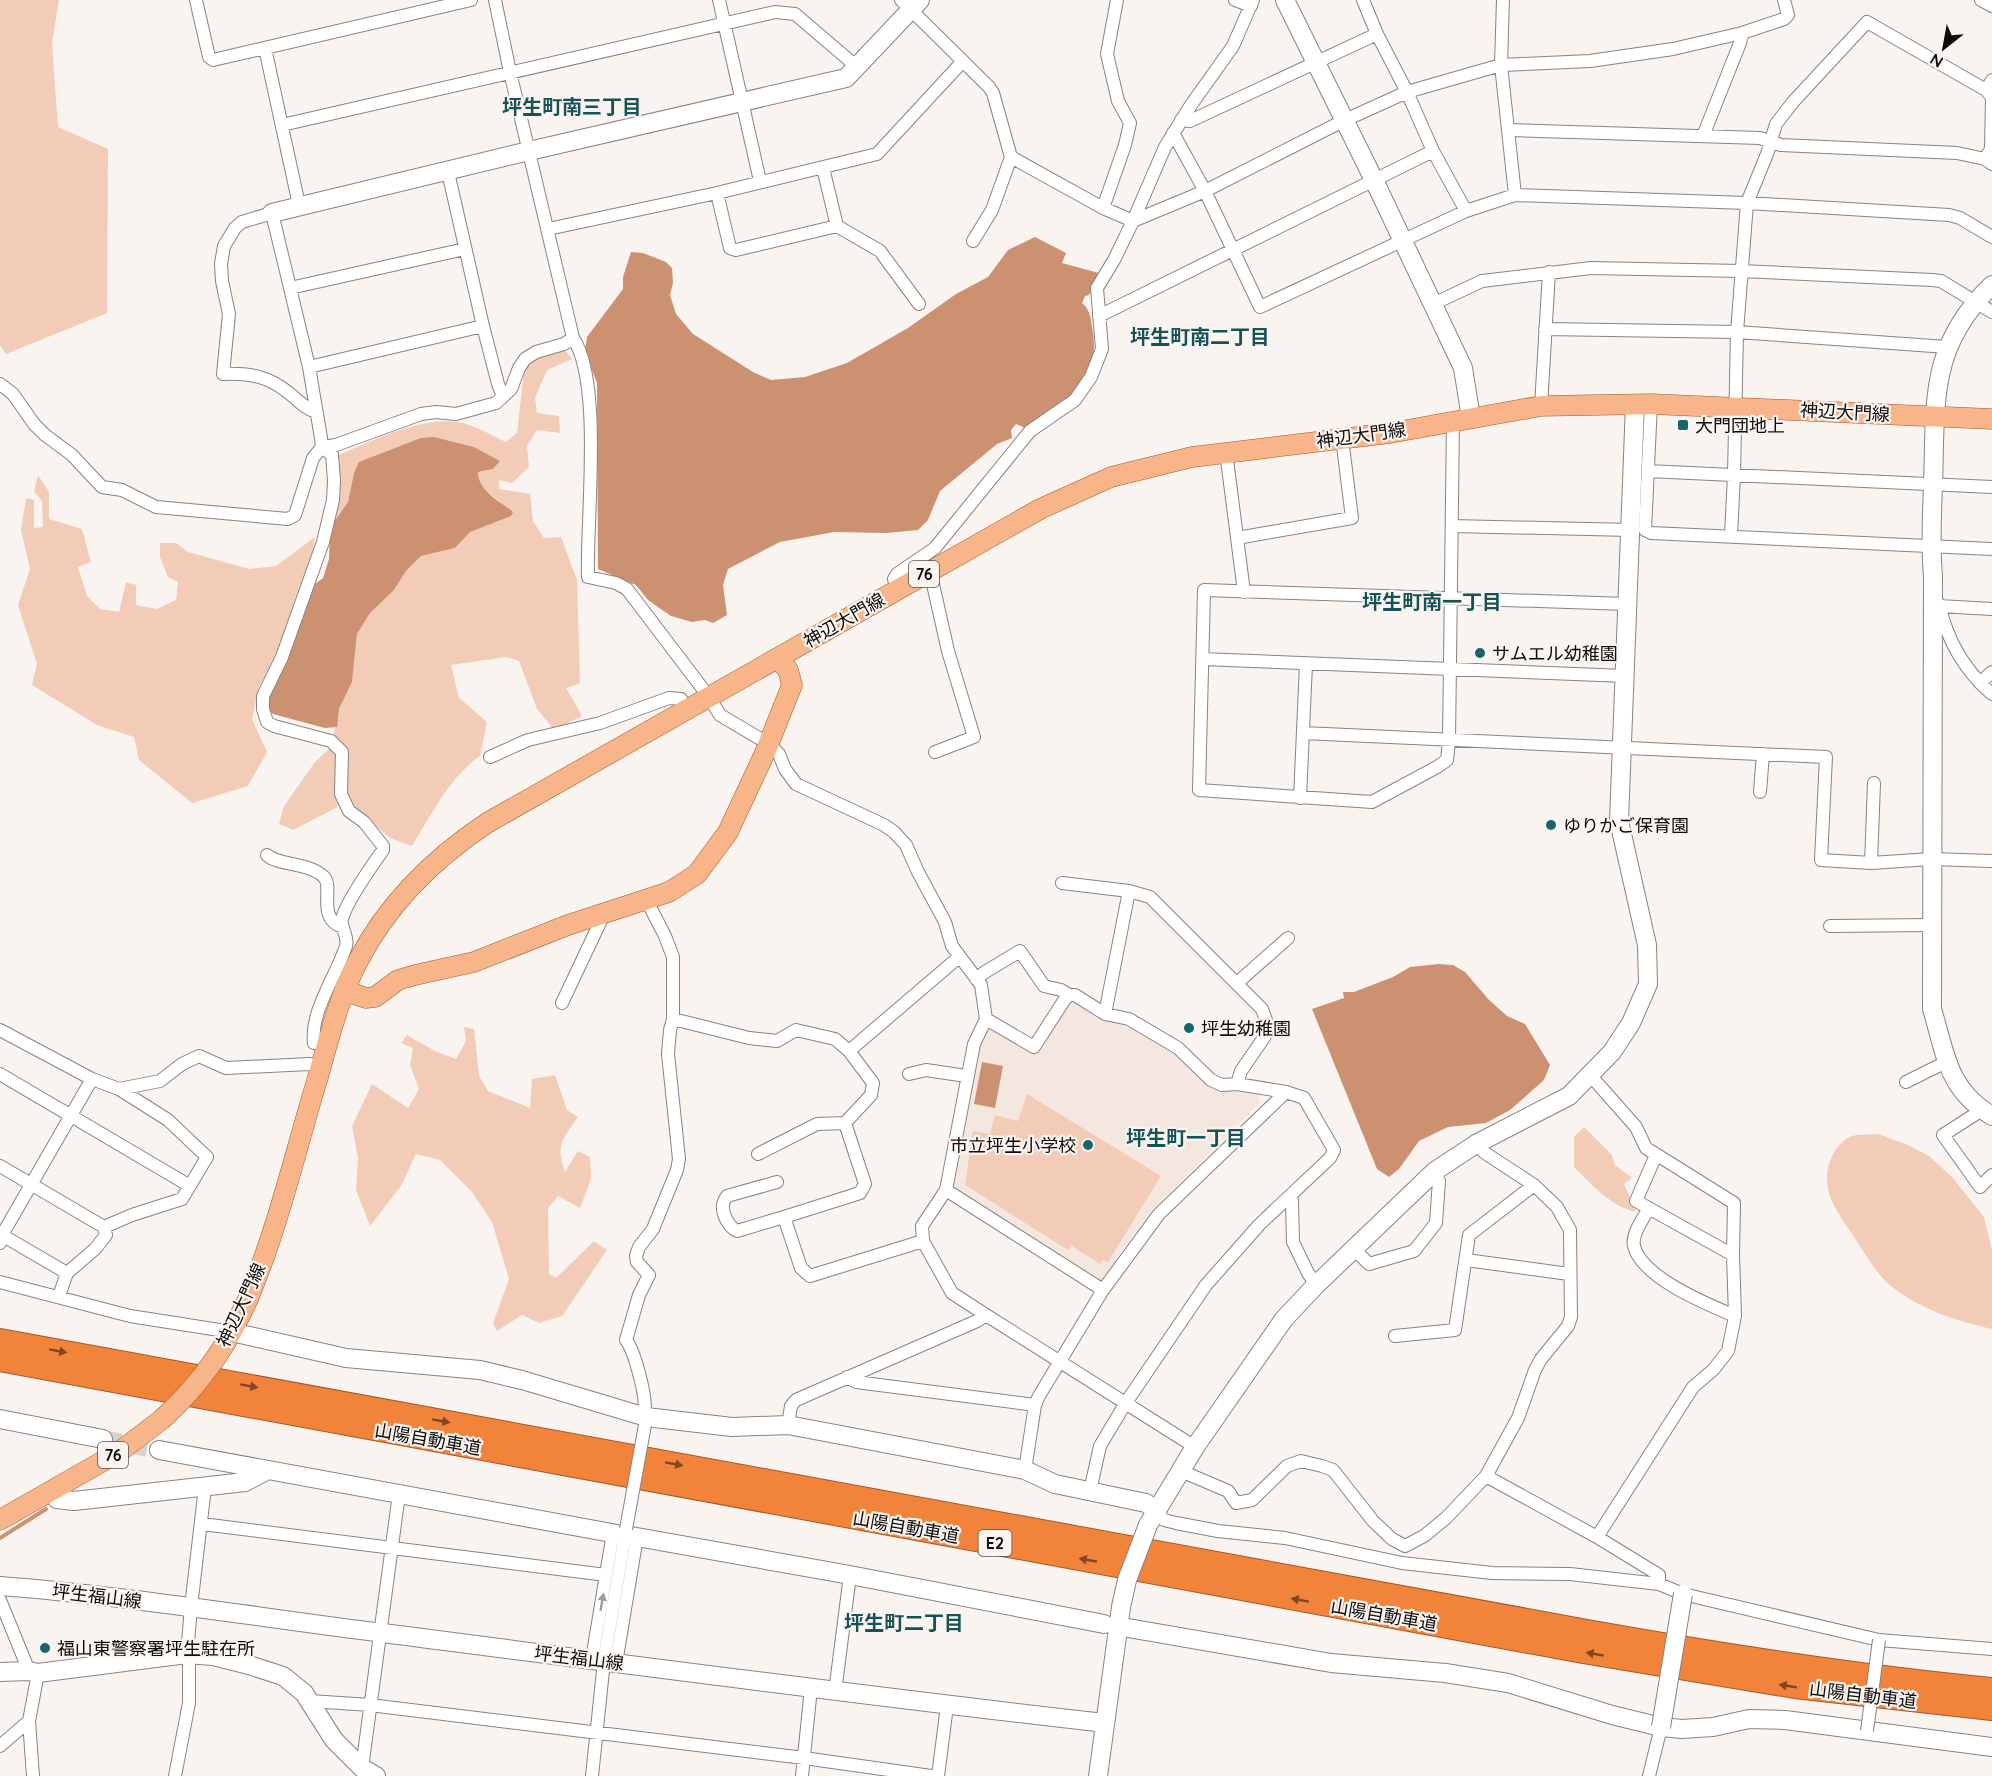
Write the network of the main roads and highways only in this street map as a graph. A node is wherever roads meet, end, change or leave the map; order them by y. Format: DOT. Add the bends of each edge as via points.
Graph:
graph roads {
  1 [pos="1992,419"];
  2 [pos="778,658"];
  3 [pos="346,991"];
  4 [pos="0,1340"];
  5 [pos="0,1360"];
  6 [pos="0,1520"];
  7 [pos="1992,1689"];
  8 [pos="1992,1709"];
  1 -- 2 [label="main road, 神辺大門線 / 76" via="1643,404 1541,406 1390,433 1192,457 1111,477 1040,509"];
  2 -- 3 [label="main road, 神辺大門線 / 76" via="460,841 428,867 391,909 370,939"];
  2 -- 3 [label="main road" via="788,670 792,685 728,832 697,874 669,892 474,962 398,980 375,997"];
  3 -- 6 [label="main road, 神辺大門線 / 76, bridge" via="250,1295 216,1359 179,1404 119,1452"];
  4 -- 7 [label="highway, 山陽自動車道 / E2, one-way" via="1587,1632 1895,1680"];
  8 -- 5 [label="highway, 山陽自動車道 / E2, one-way" via="1795,1687 1595,1654"];
}
